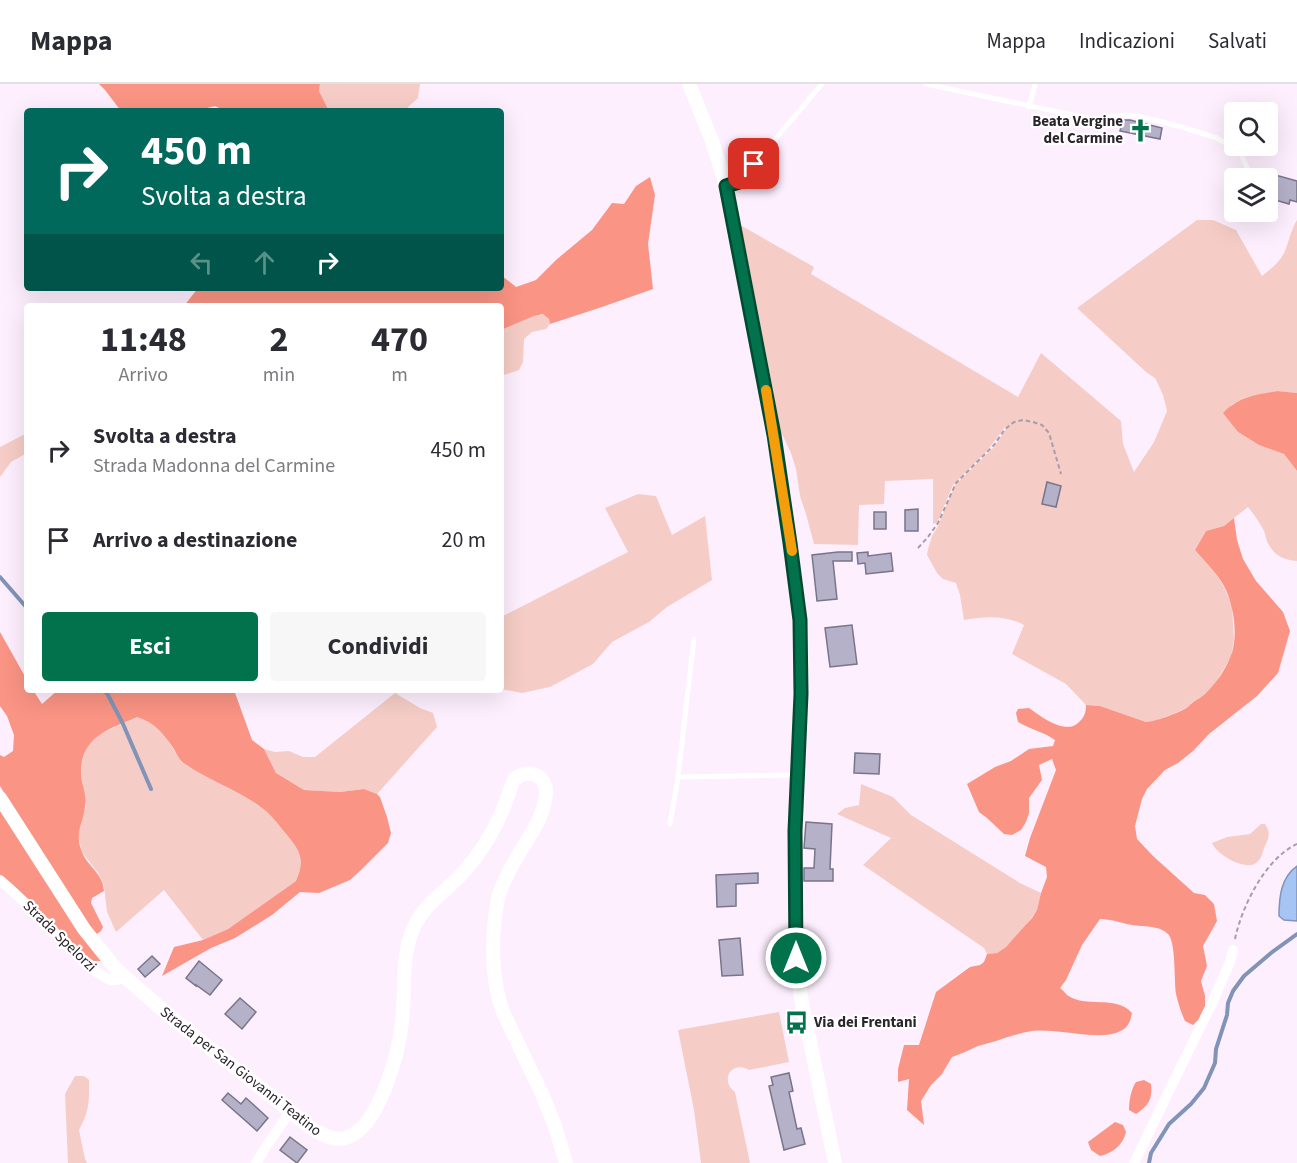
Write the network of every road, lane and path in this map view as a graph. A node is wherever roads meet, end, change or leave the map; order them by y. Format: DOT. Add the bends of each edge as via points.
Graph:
graph roads {
  1 [pos="689,84"];
  2 [pos="822,84"];
  3 [pos="926,84"];
  4 [pos="1035,84"];
  5 [pos="1029,107"];
  6 [pos="1248,167"];
  7 [pos="726,186"];
  8 [pos="1061,474"];
  9 [pos="918,548"];
  10 [pos="694,639"];
  11 [pos="796,775"];
  12 [pos="678,777"];
  13 [pos="0,798"];
  14 [pos="670,824"];
  15 [pos="1297,844"];
  16 [pos="0,880"];
  17 [pos="1233,950"];
  18 [pos="124,978"];
  19 [pos="290,1112"];
  20 [pos="256,1163"];
  21 [pos="566,1163"];
  22 [pos="835,1163"];
  23 [pos="1134,1163"];
  1 -- 7 [label="street"];
  2 -- 7 [label="lane" via="739,182"];
  3 -- 5 [label="lane"];
  4 -- 5 [label="lane"];
  5 -- 6 [label="lane" via="1092,119 1127,115 1182,127 1217,138 1239,151"];
  7 -- 11 [label="street" via="773,432 797,593 802,658"];
  8 -- 9 [label="path" via="1049,433 1042,425 1014,422 956,483 938,523"];
  10 -- 12 [label="lane"];
  11 -- 12 [label="lane"];
  11 -- 22 [label="street" via="796,958"];
  12 -- 14 [label="lane"];
  13 -- 18 [label="street, Strada per San Giovanni Teatino" via="84,929"];
  15 -- 17 [label="path" via="1272,863 1259,882 1244,910"];
  16 -- 18 [label="street, Strada Spelorzi" via="98,972 110,980"];
  17 -- 23 [label="street" via="1213,1001"];
  18 -- 19 [label="street, Strada per San Giovanni Teatino"];
  19 -- 20 [label="street"];
  19 -- 21 [label="street, Strada per San Giovanni Teatino" via="333,1138 348,1137 367,1122 384,1093 394,1061 402,1022 406,955 416,923 485,846 513,782 530,773 539,776 546,787 545,804 500,892 492,945 493,974 502,1012 542,1094"];
}
